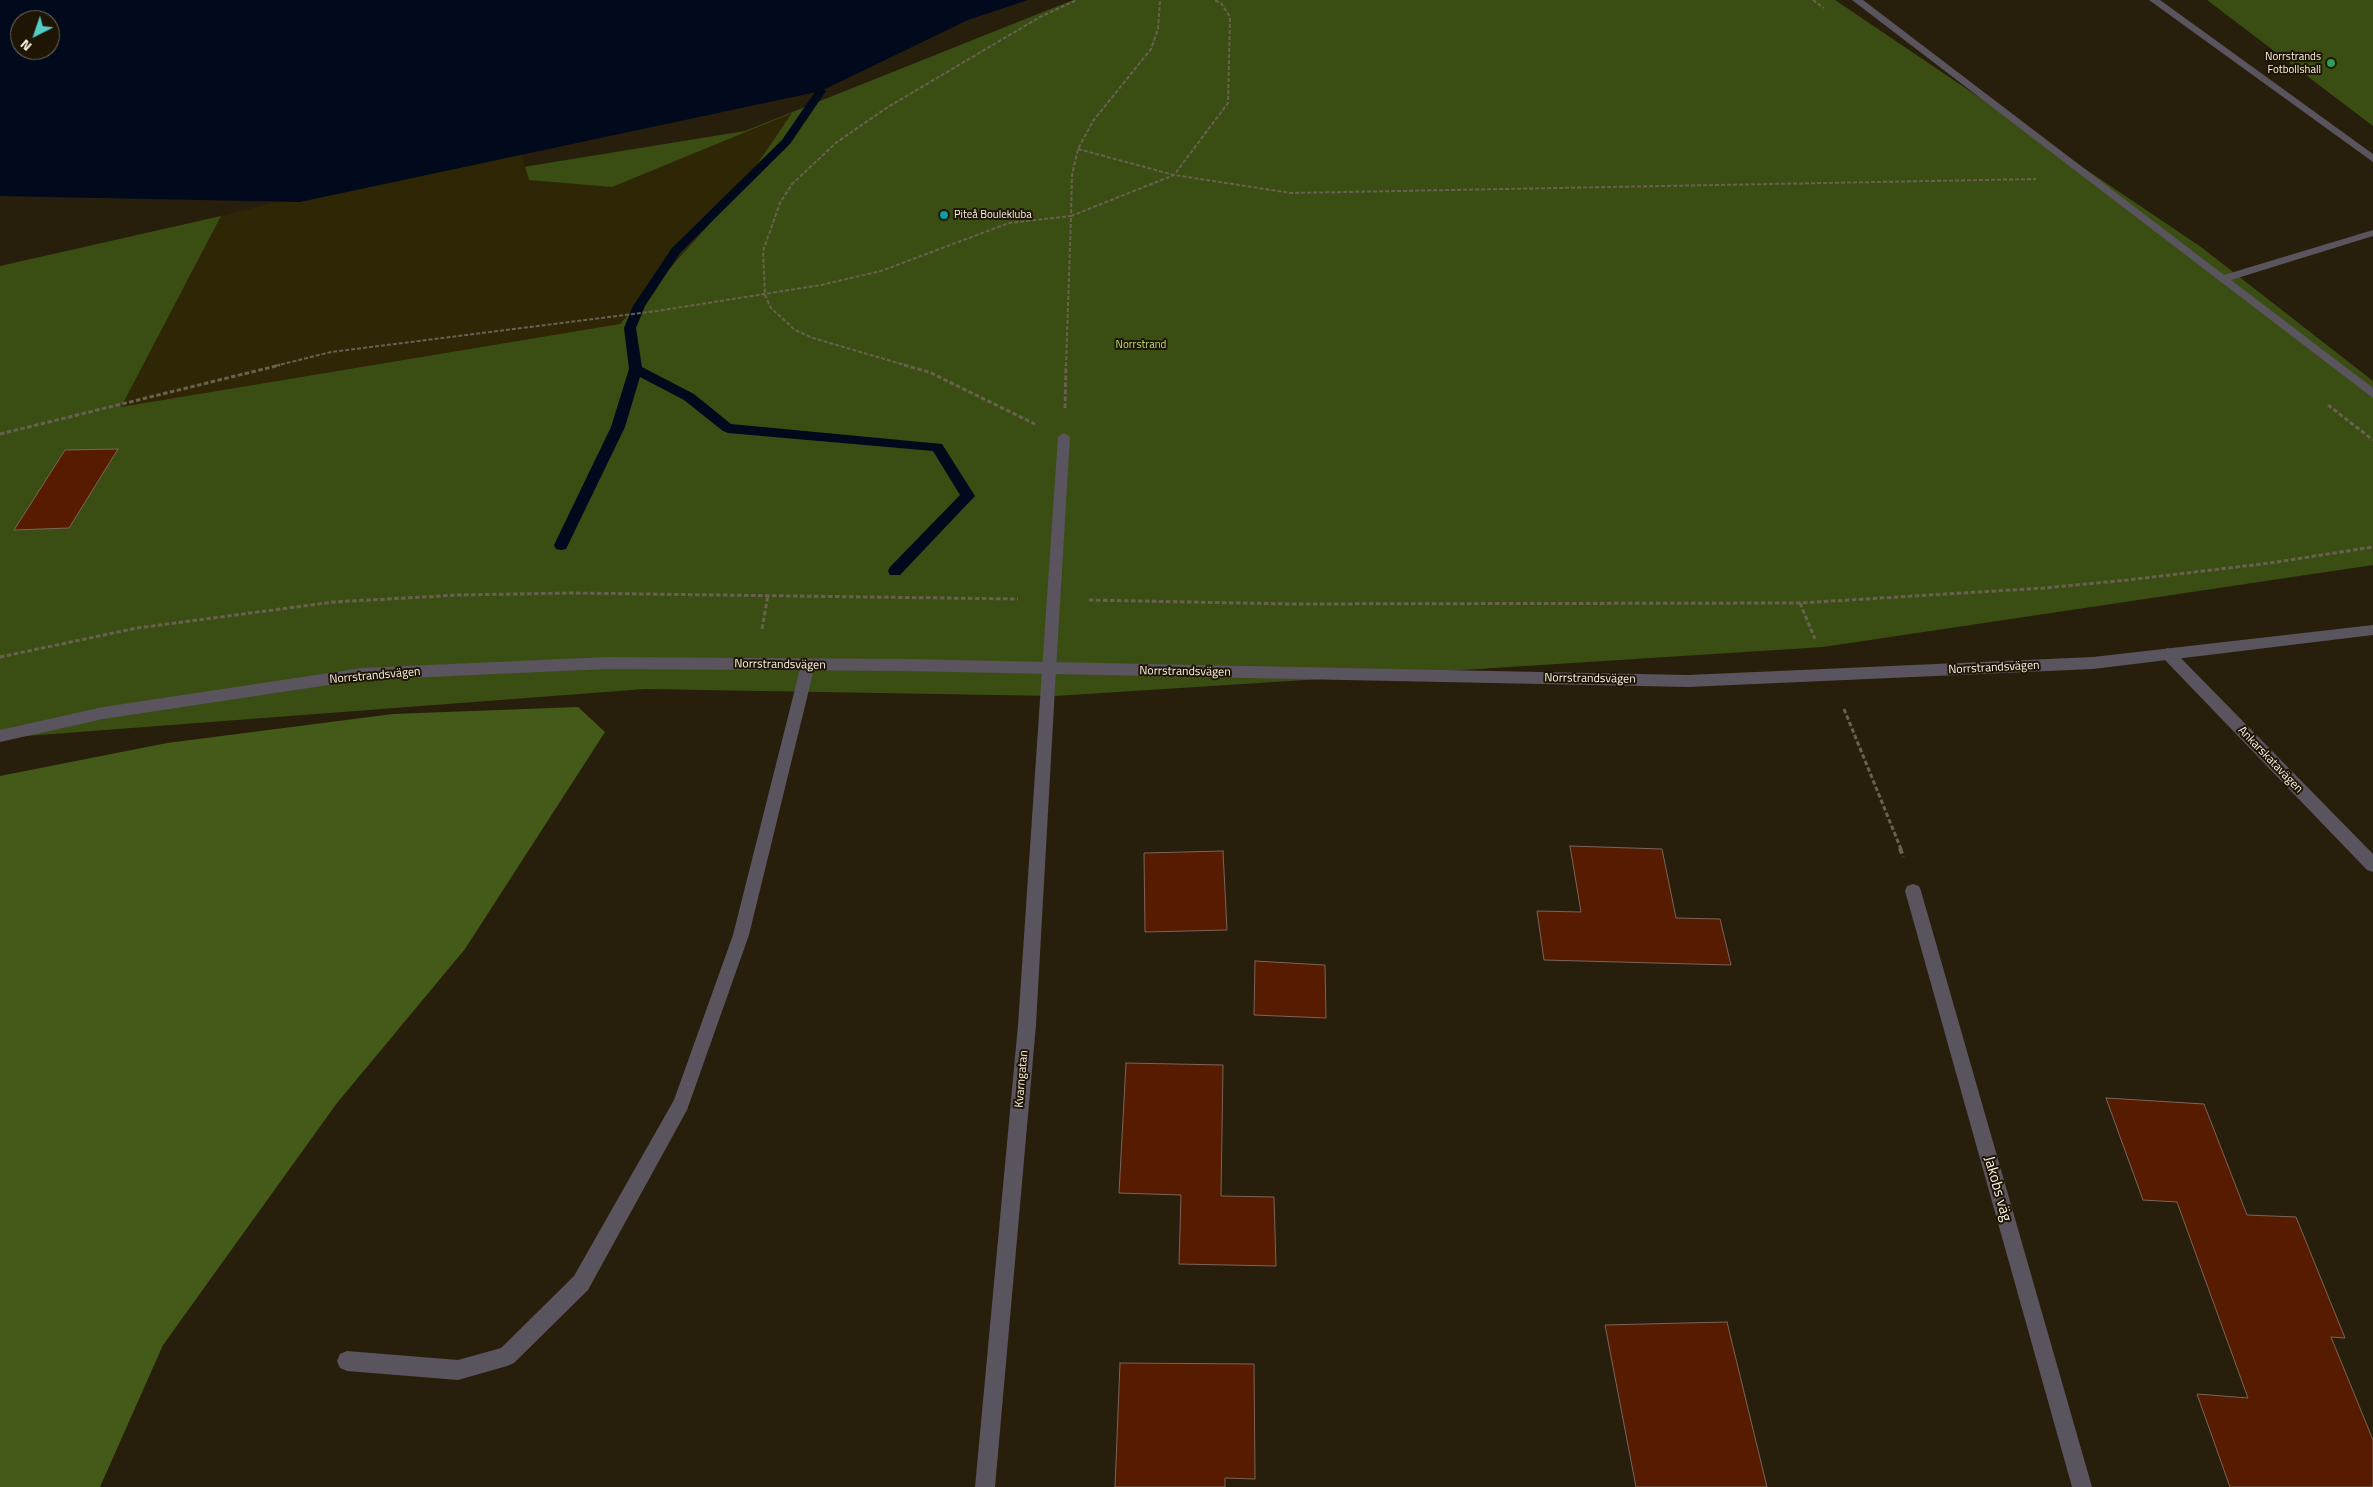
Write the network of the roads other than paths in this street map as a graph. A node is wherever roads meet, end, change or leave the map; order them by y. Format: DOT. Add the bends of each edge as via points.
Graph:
graph roads {
  1 [pos="1857,0"];
  2 [pos="2154,0"];
  3 [pos="2373,159"];
  4 [pos="2373,233"];
  5 [pos="2222,279"];
  6 [pos="2373,394"];
  7 [pos="1064,437"];
  8 [pos="2373,630"];
  9 [pos="2168,654"];
  10 [pos="808,665"];
  11 [pos="1049,670"];
  12 [pos="0,736"];
  13 [pos="2373,865"];
  14 [pos="1913,891"];
  15 [pos="347,1361"];
  16 [pos="985,1487"];
  17 [pos="2082,1487"];
  1 -- 5 [label="street"];
  2 -- 3 [label="street"];
  4 -- 5 [label="street"];
  5 -- 6 [label="street"];
  7 -- 11 [label="street, Kvarngatan"];
  8 -- 9 [label="street, Norrstrandsvägen"];
  9 -- 11 [label="street, Norrstrandsvägen" via="2093,663 1688,681"];
  9 -- 13 [label="street, Ankarskatavägen"];
  10 -- 11 [label="street, Norrstrandsvägen"];
  10 -- 12 [label="street, Norrstrandsvägen" via="607,664 362,674 103,713"];
  10 -- 15 [label="street" via="740,935 681,1104 581,1283 507,1356 458,1370"];
  11 -- 16 [label="street, Kvarngatan" via="1026,1024"];
  14 -- 17 [label="street, Jakobs väg"];
}
